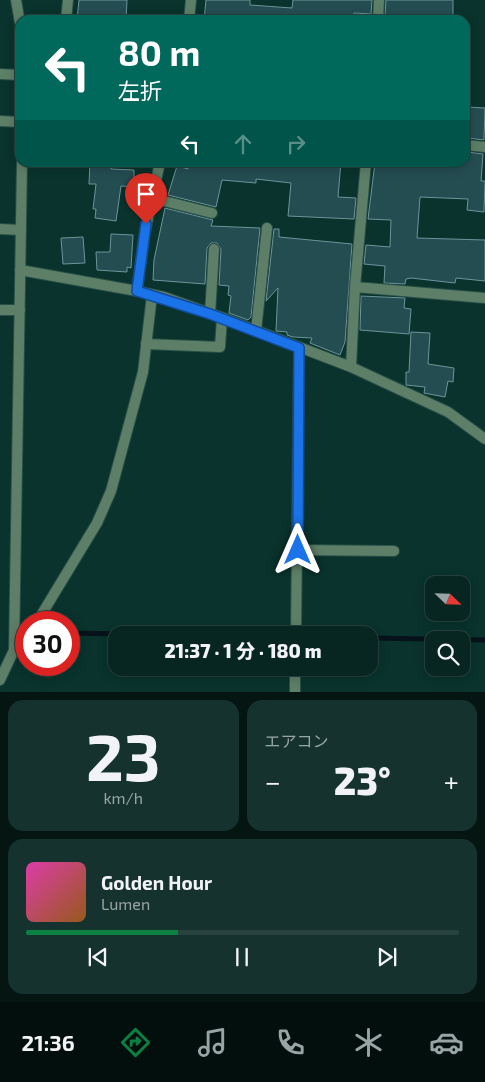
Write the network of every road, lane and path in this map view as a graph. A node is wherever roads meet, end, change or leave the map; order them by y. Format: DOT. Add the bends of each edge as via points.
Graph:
graph roads {
  1 [pos="16,0"];
  2 [pos="68,0"];
  3 [pos="191,0"];
  4 [pos="379,0"];
  5 [pos="19,15"];
  6 [pos="66,15"];
  7 [pos="190,15"];
  8 [pos="378,15"];
  9 [pos="0,74"];
  10 [pos="15,75"];
  11 [pos="0,121"];
  12 [pos="15,122"];
  13 [pos="470,146"];
  14 [pos="485,147"];
  15 [pos="22,167"];
  16 [pos="159,167"];
  17 [pos="366,167"];
  18 [pos="152,198"];
  19 [pos="212,213"];
  20 [pos="266,228"];
  21 [pos="0,229"];
  22 [pos="21,230"];
  23 [pos="214,249"];
  24 [pos="20,270"];
  25 [pos="355,287"];
  26 [pos="137,291"];
  27 [pos="152,295"];
  28 [pos="485,298"];
  29 [pos="0,310"];
  30 [pos="20,310"];
  31 [pos="210,314"];
  32 [pos="222,318"];
  33 [pos="256,331"];
  34 [pos="146,344"];
  35 [pos="299,348"];
  36 [pos="351,367"];
  37 [pos="485,439"];
  38 [pos="298,550"];
  39 [pos="394,551"];
  40 [pos="44,611"];
  41 [pos="296,626"];
  42 [pos="14,650"];
  43 [pos="295,676"];
  44 [pos="0,680"];
  45 [pos="295,692"];
  1 -- 5 [label="street"];
  2 -- 6 [label="street"];
  3 -- 7 [label="street"];
  4 -- 8 [label="street"];
  9 -- 10 [label="street"];
  11 -- 12 [label="street"];
  13 -- 14 [label="street"];
  15 -- 22 [label="street"];
  16 -- 18 [label="street"];
  17 -- 25 [label="street"];
  18 -- 19 [label="street"];
  18 -- 26 [label="street"];
  20 -- 33 [label="street"];
  21 -- 22 [label="street"];
  22 -- 24 [label="street"];
  23 -- 31 [label="street"];
  24 -- 26 [label="street"];
  24 -- 30 [label="street"];
  25 -- 28 [label="street"];
  25 -- 36 [label="street"];
  26 -- 27 [label="street"];
  27 -- 31 [label="street"];
  27 -- 34 [label="street"];
  29 -- 30 [label="street"];
  30 -- 42 [label="street"];
  31 -- 32 [label="street"];
  32 -- 33 [label="street"];
  32 -- 34 [label="street" via="220,347"];
  33 -- 35 [label="street"];
  34 -- 40 [label="street" via="143,372 111,491 97,523"];
  35 -- 36 [label="street"];
  35 -- 38 [label="street"];
  36 -- 37 [label="street" via="448,412"];
  38 -- 39 [label="street"];
  38 -- 41 [label="street"];
  42 -- 44 [label="street"];
  43 -- 45 [label="street"];
}
